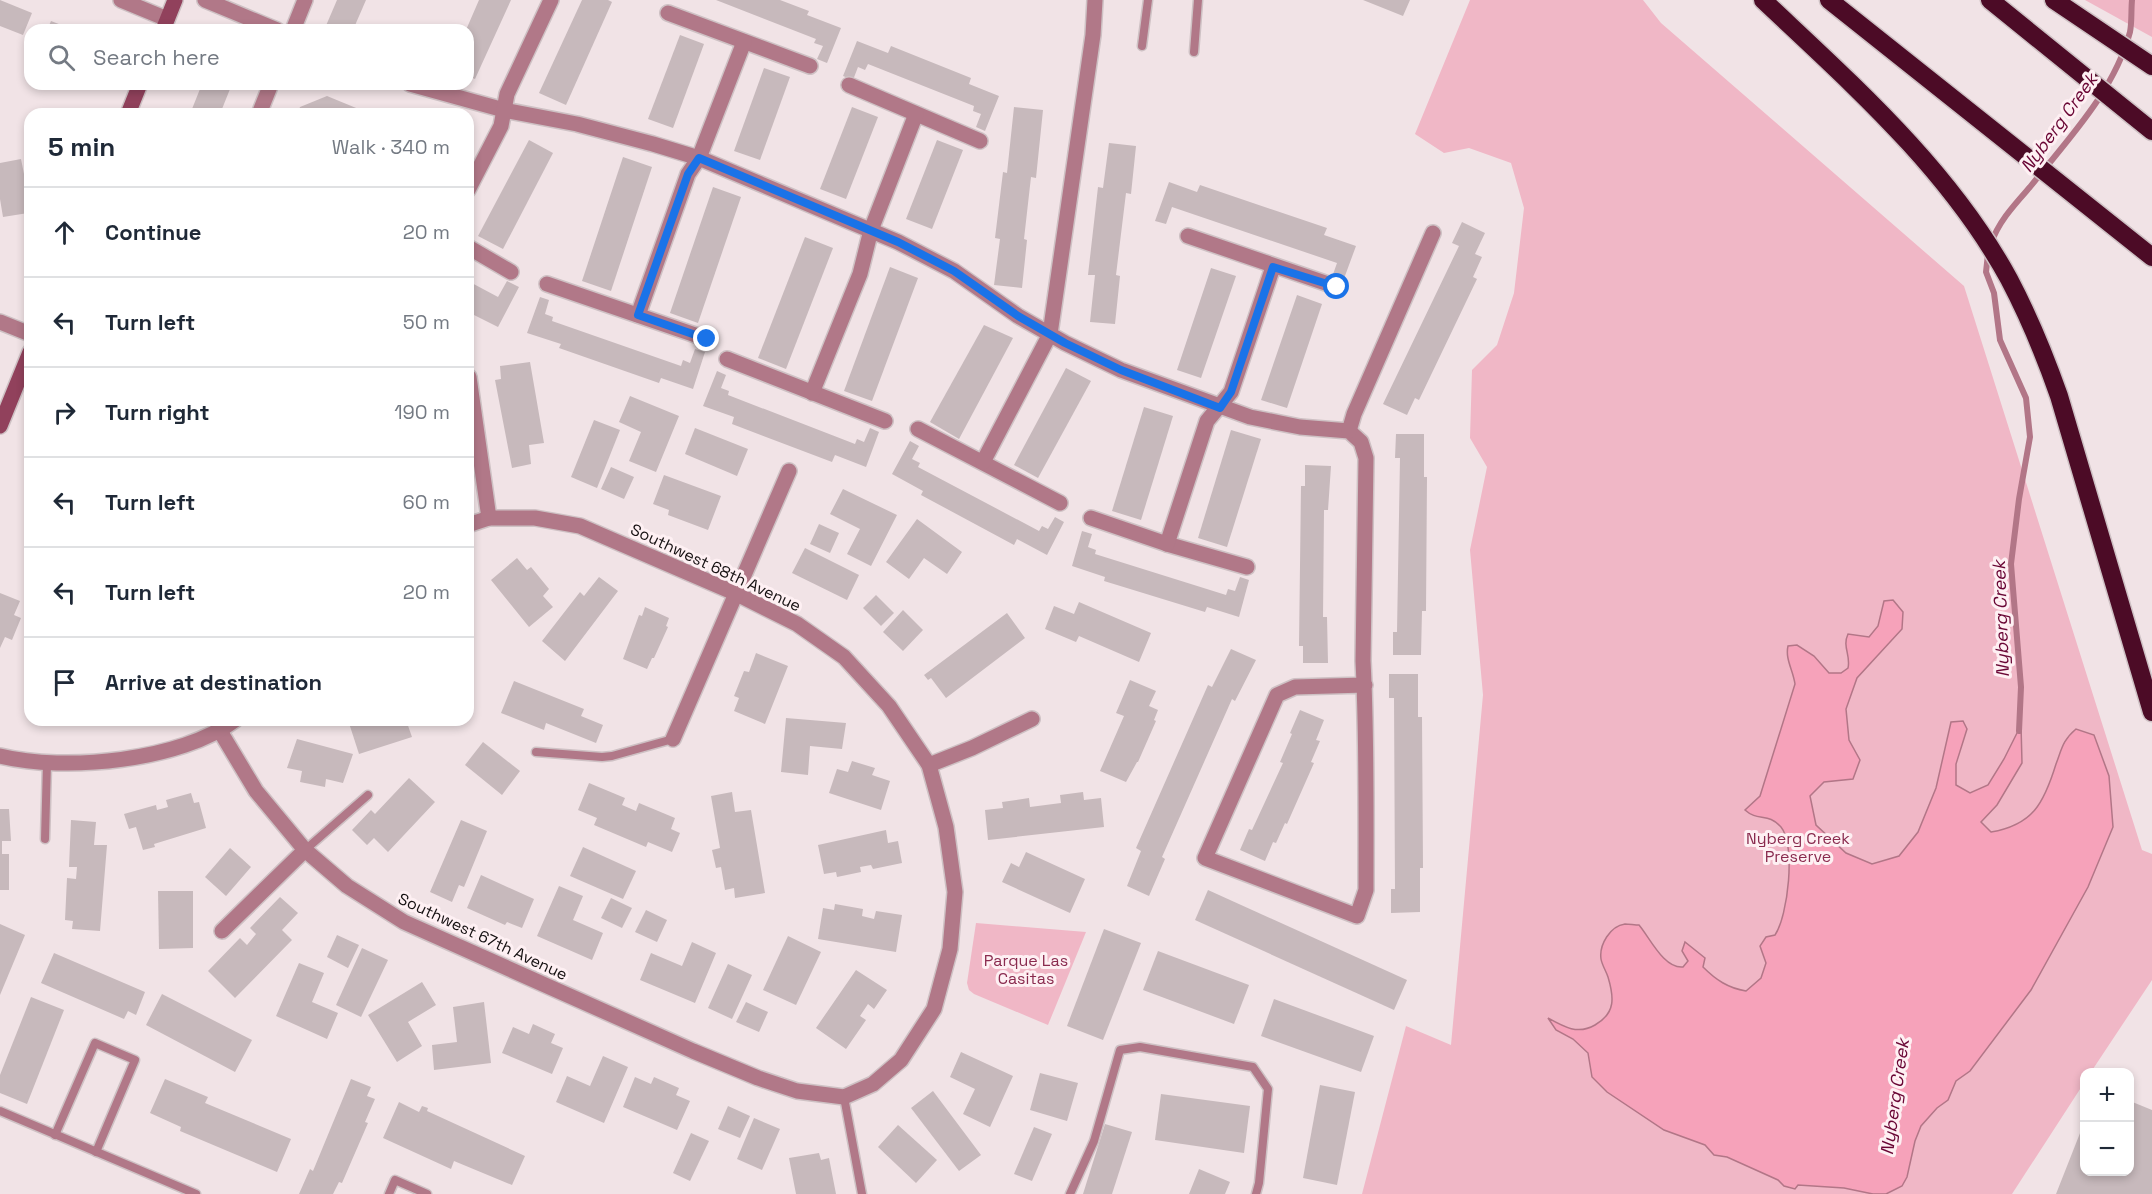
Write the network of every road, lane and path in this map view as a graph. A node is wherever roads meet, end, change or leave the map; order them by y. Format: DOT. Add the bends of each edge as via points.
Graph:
graph roads {
  1 [pos="121,0"];
  2 [pos="175,0"];
  3 [pos="205,0"];
  4 [pos="305,0"];
  5 [pos="551,0"];
  6 [pos="1095,0"];
  7 [pos="1148,0"];
  8 [pos="1198,0"];
  9 [pos="1763,0"];
  10 [pos="1829,0"];
  11 [pos="1990,0"];
  12 [pos="2054,0"];
  13 [pos="668,13"];
  14 [pos="165,24"];
  15 [pos="263,24"];
  16 [pos="295,24"];
  17 [pos="744,42"];
  18 [pos="1142,46"];
  19 [pos="1194,52"];
  20 [pos="810,66"];
  21 [pos="2152,66"];
  22 [pos="849,85"];
  23 [pos="138,90"];
  24 [pos="269,90"];
  25 [pos="432,90"];
  26 [pos="130,108"];
  27 [pos="261,108"];
  28 [pos="504,110"];
  29 [pos="916,114"];
  30 [pos="2152,131"];
  31 [pos="980,141"];
  32 [pos="699,158"];
  33 [pos="474,178"];
  34 [pos="871,230"];
  35 [pos="1433,233"];
  36 [pos="1188,236"];
  37 [pos="474,250"];
  38 [pos="2152,257"];
  39 [pos="1273,267"];
  40 [pos="512,272"];
  41 [pos="547,284"];
  42 [pos="1337,287"];
  43 [pos="638,315"];
  44 [pos="0,322"];
  45 [pos="24,332"];
  46 [pos="1050,334"];
  47 [pos="707,339"];
  48 [pos="727,359"];
  49 [pos="24,367"];
  50 [pos="812,393"];
  51 [pos="1220,408"];
  52 [pos="474,412"];
  53 [pos="885,421"];
  54 [pos="0,426"];
  55 [pos="918,429"];
  56 [pos="1349,431"];
  57 [pos="983,462"];
  58 [pos="789,471"];
  59 [pos="1060,503"];
  60 [pos="489,518"];
  61 [pos="1091,518"];
  62 [pos="474,523"];
  63 [pos="1167,544"];
  64 [pos="1247,567"];
  65 [pos="735,593"];
  66 [pos="1365,685"];
  67 [pos="2152,712"];
  68 [pos="1032,719"];
  69 [pos="227,726"];
  70 [pos="220,731"];
  71 [pos="673,739"];
  72 [pos="536,752"];
  73 [pos="0,756"];
  74 [pos="47,763"];
  75 [pos="929,765"];
  76 [pos="368,795"];
  77 [pos="45,839"];
  78 [pos="305,850"];
  79 [pos="222,931"];
  80 [pos="844,1097"];
  81 [pos="0,1111"];
  82 [pos="55,1135"];
  83 [pos="96,1152"];
  84 [pos="196,1194"];
  85 [pos="389,1194"];
  86 [pos="427,1194"];
  87 [pos="862,1194"];
  88 [pos="1070,1194"];
  89 [pos="1256,1194"];
  1 -- 14 [label="street"];
  2 -- 14 [label="main road"];
  3 -- 15 [label="street"];
  4 -- 16 [label="street"];
  5 -- 28 [label="street" via="507,94"];
  6 -- 46 [label="street"];
  7 -- 18 [label="lane"];
  8 -- 19 [label="lane"];
  9 -- 67 [label="highway" via="1892,123 1943,182 2008,278 2043,352 2075,448"];
  10 -- 38 [label="highway"];
  11 -- 30 [label="highway"];
  12 -- 21 [label="highway"];
  13 -- 17 [label="street"];
  17 -- 20 [label="street"];
  17 -- 32 [label="street"];
  22 -- 29 [label="street"];
  23 -- 26 [label="main road"];
  24 -- 27 [label="street"];
  25 -- 28 [label="street"];
  28 -- 32 [label="street" via="577,124"];
  28 -- 33 [label="street" via="501,126"];
  29 -- 31 [label="street"];
  29 -- 34 [label="street"];
  32 -- 34 [label="street"];
  32 -- 43 [label="street" via="688,174"];
  34 -- 46 [label="street" via="954,271"];
  34 -- 50 [label="street" via="860,274"];
  35 -- 56 [label="street"];
  36 -- 39 [label="street"];
  37 -- 40 [label="street"];
  39 -- 42 [label="street"];
  39 -- 51 [label="street" via="1231,392"];
  41 -- 43 [label="street"];
  43 -- 47 [label="street"];
  44 -- 45 [label="street"];
  46 -- 51 [label="street" via="1121,370"];
  46 -- 57 [label="street"];
  48 -- 50 [label="street"];
  49 -- 54 [label="main road"];
  50 -- 53 [label="street"];
  51 -- 56 [label="street" via="1300,427"];
  51 -- 63 [label="street" via="1207,421"];
  52 -- 60 [label="street"];
  55 -- 57 [label="street"];
  56 -- 66 [label="street" via="1361,442 1366,458"];
  57 -- 59 [label="street"];
  58 -- 65 [label="street"];
  60 -- 62 [label="street, Southwest 68th Avenue"];
  60 -- 65 [label="street, Southwest 68th Avenue" via="535,518 580,526"];
  61 -- 63 [label="street"];
  63 -- 64 [label="street"];
  65 -- 71 [label="street"];
  65 -- 75 [label="street, Southwest 68th Avenue" via="797,624 844,657 889,706"];
  66 -- 66 [label="street" via="1366,890 1357,916 1205,858 1277,695 1295,687"];
  68 -- 75 [label="street"];
  69 -- 70 [label="street"];
  70 -- 74 [label="street" via="176,748 125,760"];
  70 -- 78 [label="street, Southwest 67th Avenue" via="256,791"];
  71 -- 72 [label="lane" via="602,757"];
  73 -- 74 [label="street"];
  74 -- 77 [label="lane"];
  75 -- 80 [label="street, Southwest 68th Avenue" via="946,827 955,892 950,949 934,1009 902,1060 873,1083"];
  76 -- 78 [label="lane"];
  78 -- 79 [label="street"];
  78 -- 80 [label="street, Southwest 67th Avenue" via="348,886 404,922 758,1078 797,1091"];
  80 -- 87 [label="lane"];
  81 -- 82 [label="lane"];
  82 -- 83 [label="lane"];
  82 -- 83 [label="lane" via="95,1043 135,1060"];
  83 -- 84 [label="lane"];
  85 -- 86 [label="lane" via="395,1180"];
  88 -- 89 [label="lane" via="1094,1140 1120,1050 1140,1047 1253,1067 1268,1089"];
}
